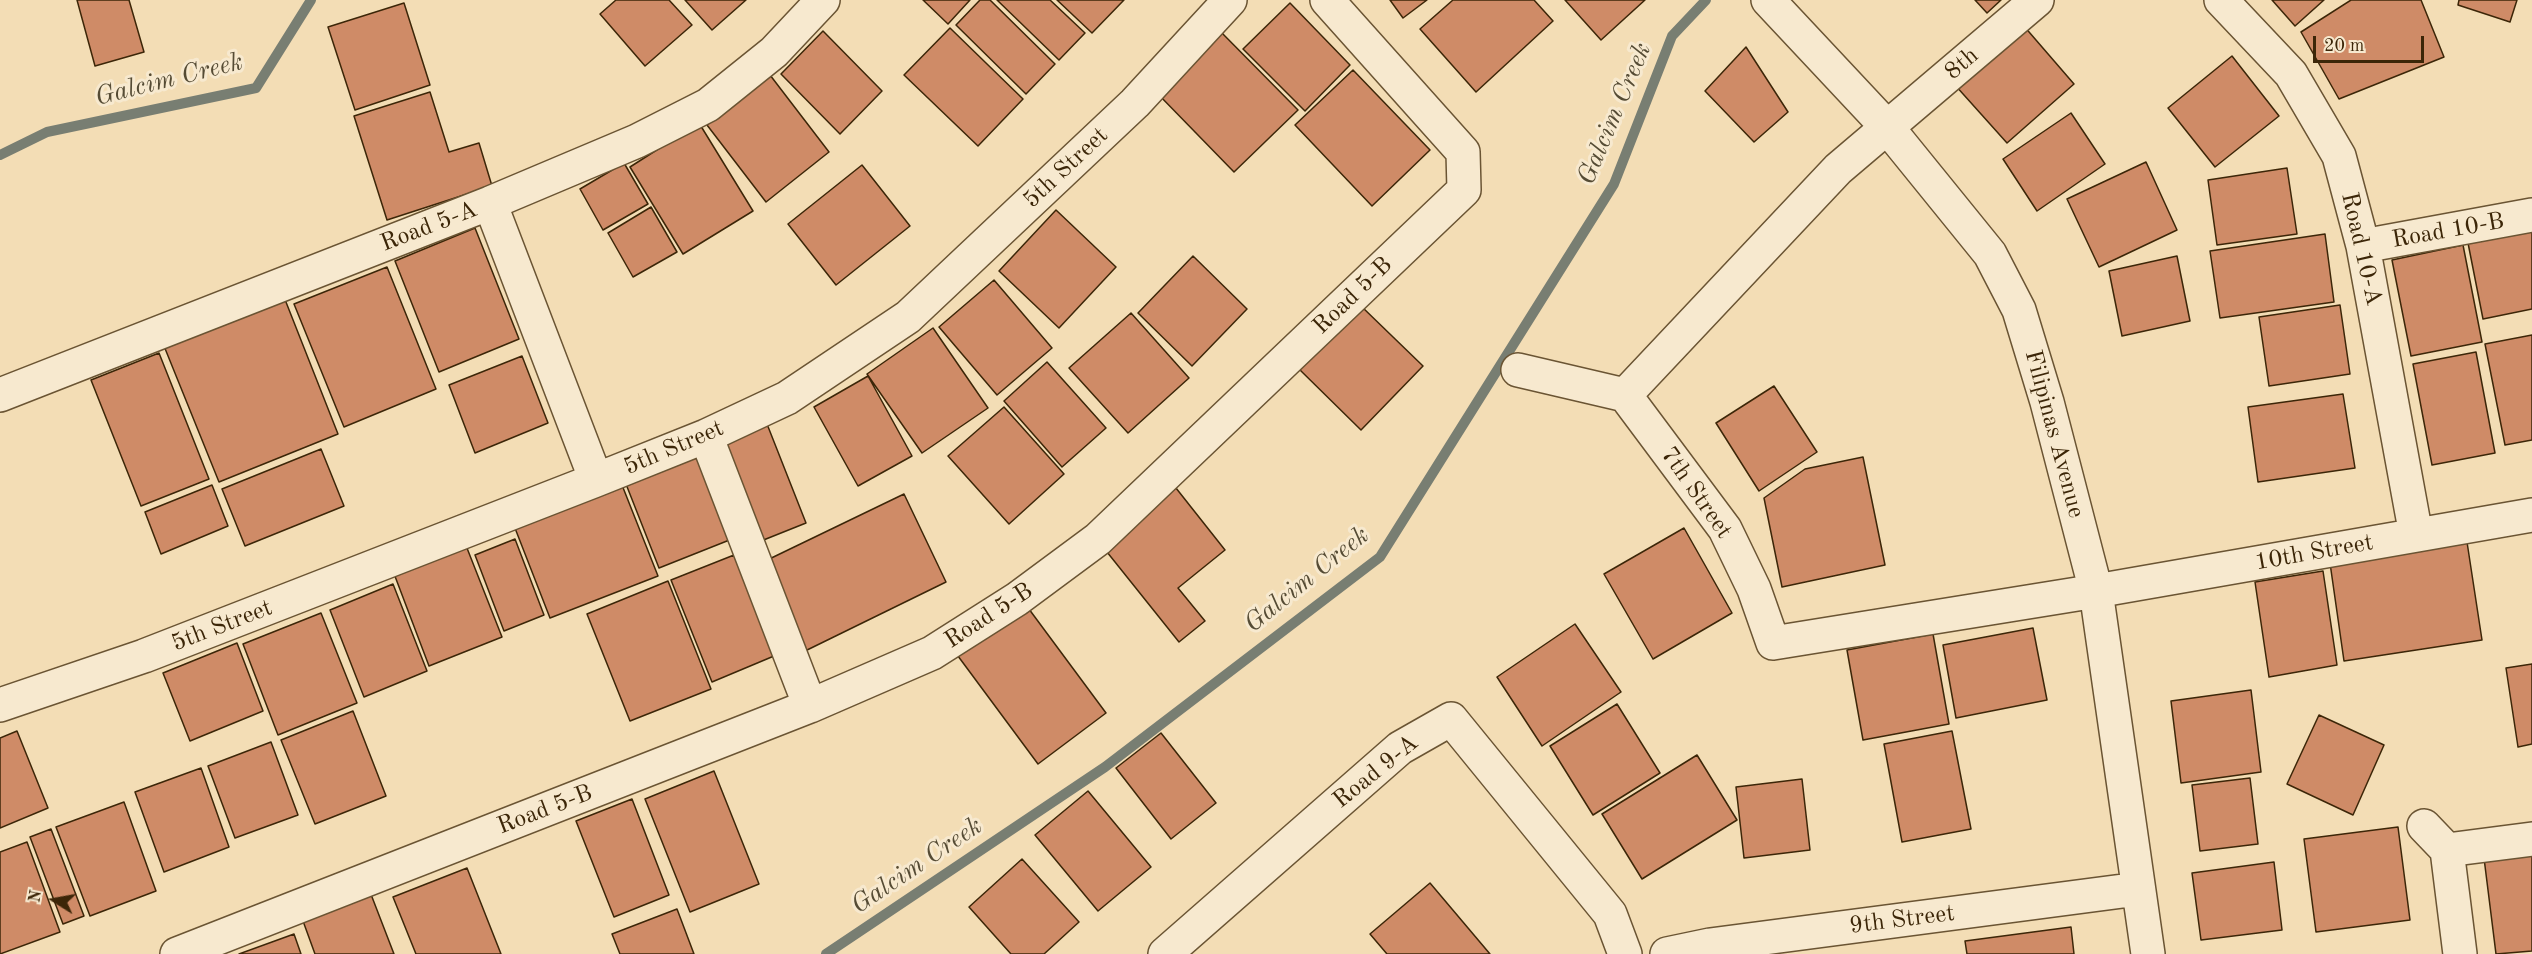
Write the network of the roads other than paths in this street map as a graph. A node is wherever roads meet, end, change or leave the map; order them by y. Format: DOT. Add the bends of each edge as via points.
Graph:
graph roads {
  1 [pos="823,0"];
  2 [pos="1230,0"];
  3 [pos="1327,0"];
  4 [pos="1768,0"];
  5 [pos="2037,0"];
  6 [pos="2221,0"];
  7 [pos="1887,127"];
  8 [pos="490,203"];
  9 [pos="2532,215"];
  10 [pos="2363,246"];
  11 [pos="1518,370"];
  12 [pos="0,395"];
  13 [pos="1625,395"];
  14 [pos="706,436"];
  15 [pos="596,480"];
  16 [pos="2532,515"];
  17 [pos="2416,535"];
  18 [pos="2096,591"];
  19 [pos="0,705"];
  20 [pos="810,706"];
  21 [pos="2424,826"];
  22 [pos="2532,839"];
  23 [pos="2446,850"];
  24 [pos="2138,889"];
  25 [pos="177,954"];
  26 [pos="1165,954"];
  27 [pos="1625,954"];
  28 [pos="1667,954"];
  29 [pos="2148,954"];
  30 [pos="2460,954"];
  1 -- 8 [label="street, Road 5-A" via="774,52 708,105 637,141"];
  2 -- 14 [label="street, 5th Street" via="1135,103 908,317 787,398"];
  3 -- 20 [label="street, Road 5-B" via="1462,152 1464,190 1098,539 1017,599 932,653"];
  4 -- 7 [label="street, Filipinas Avenue"];
  5 -- 7 [label="street, 8th"];
  6 -- 10 [label="street, Road 10-A" via="2291,74 2339,156"];
  7 -- 13 [label="street" via="1838,169"];
  7 -- 18 [label="street, Filipinas Avenue" via="1990,254 2019,310"];
  8 -- 12 [label="street, Road 5-A"];
  8 -- 15 [label="street"];
  9 -- 10 [label="street, Road 10-B"];
  10 -- 17 [label="street, Road 10-A"];
  11 -- 13 [label="street"];
  13 -- 18 [label="street, 7th Street" via="1725,529 1754,589 1773,643"];
  14 -- 15 [label="street, 5th Street"];
  14 -- 20 [label="street"];
  15 -- 19 [label="street, 5th Street" via="144,656"];
  16 -- 17 [label="street, 10th Street"];
  17 -- 18 [label="street, 10th Street"];
  18 -- 24 [label="street, Filipinas Avenue"];
  20 -- 25 [label="street, Road 5-B"];
  21 -- 23 [label="street"];
  22 -- 23 [label="street"];
  23 -- 30 [label="street"];
  24 -- 28 [label="street, 9th Street" via="1710,945"];
  24 -- 29 [label="street, Filipinas Avenue"];
  26 -- 27 [label="street, Road 9-A" via="1400,748 1451,719 1610,914"];
}
